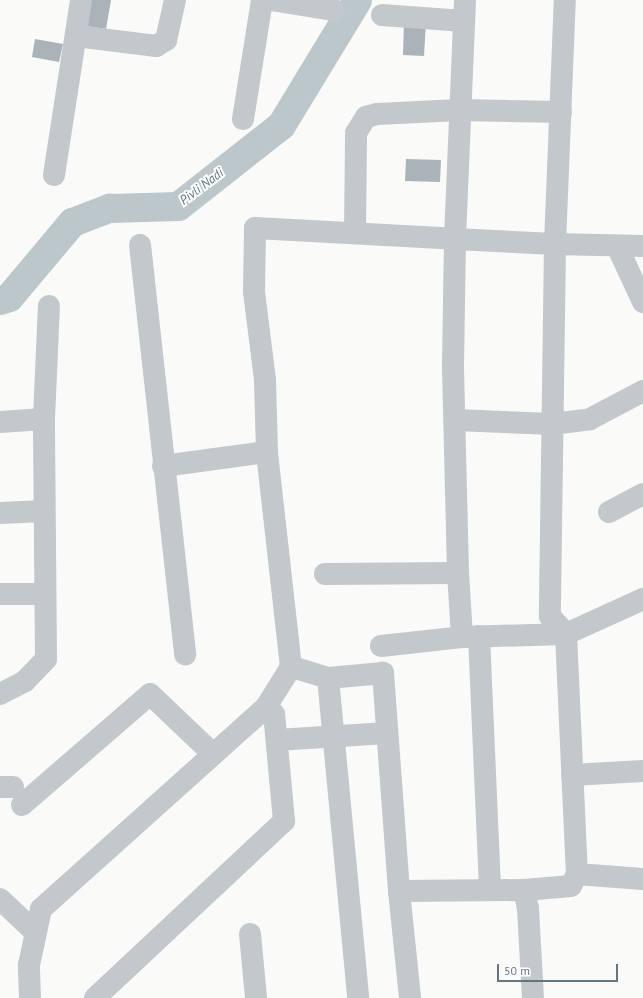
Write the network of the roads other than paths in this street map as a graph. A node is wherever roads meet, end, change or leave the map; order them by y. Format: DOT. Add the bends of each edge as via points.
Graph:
graph roads {
  1 [pos="81,0"];
  2 [pos="175,0"];
  3 [pos="262,0"];
  4 [pos="271,0"];
  5 [pos="565,0"];
  6 [pos="334,10"];
  7 [pos="464,10"];
  8 [pos="382,15"];
  9 [pos="76,36"];
  10 [pos="459,110"];
  11 [pos="561,112"];
  12 [pos="243,119"];
  13 [pos="54,175"];
  14 [pos="355,233"];
  15 [pos="455,239"];
  16 [pos="555,244"];
  17 [pos="140,245"];
  18 [pos="617,246"];
  19 [pos="643,246"];
  20 [pos="643,302"];
  21 [pos="49,306"];
  22 [pos="643,391"];
  23 [pos="44,419"];
  24 [pos="454,420"];
  25 [pos="0,422"];
  26 [pos="552,424"];
  27 [pos="267,452"];
  28 [pos="163,466"];
  29 [pos="643,494"];
  30 [pos="44,511"];
  31 [pos="608,512"];
  32 [pos="0,513"];
  33 [pos="458,573"];
  34 [pos="325,574"];
  35 [pos="0,594"];
  36 [pos="45,594"];
  37 [pos="643,599"];
  38 [pos="566,634"];
  39 [pos="470,636"];
  40 [pos="381,646"];
  41 [pos="185,655"];
  42 [pos="291,667"];
  43 [pos="328,678"];
  44 [pos="0,694"];
  45 [pos="266,707"];
  46 [pos="387,732"];
  47 [pos="334,737"];
  48 [pos="277,740"];
  49 [pos="213,754"];
  50 [pos="643,771"];
  51 [pos="572,775"];
  52 [pos="12,793"];
  53 [pos="577,874"];
  54 [pos="643,879"];
  55 [pos="490,890"];
  56 [pos="524,890"];
  57 [pos="399,891"];
  58 [pos="0,899"];
  59 [pos="32,920"];
  60 [pos="250,934"];
  61 [pos="30,998"];
  62 [pos="95,998"];
  63 [pos="256,998"];
  64 [pos="358,998"];
  65 [pos="410,998"];
  66 [pos="533,998"];
  1 -- 9 [label="street"];
  2 -- 9 [label="street" via="166,40 156,46"];
  3 -- 12 [label="street"];
  4 -- 6 [label="street"];
  5 -- 11 [label="street"];
  7 -- 8 [label="street"];
  7 -- 10 [label="street"];
  9 -- 13 [label="street"];
  10 -- 11 [label="street"];
  10 -- 14 [label="street" via="377,114 366,117 356,132"];
  10 -- 15 [label="street"];
  11 -- 16 [label="street"];
  14 -- 15 [label="street"];
  14 -- 27 [label="street" via="255,228 254,292 265,380"];
  15 -- 16 [label="street"];
  15 -- 24 [label="street"];
  16 -- 18 [label="street"];
  16 -- 26 [label="street"];
  17 -- 28 [label="street"];
  18 -- 19 [label="street"];
  18 -- 20 [label="street"];
  21 -- 23 [label="street"];
  22 -- 26 [label="street" via="590,419"];
  23 -- 25 [label="street"];
  23 -- 30 [label="street"];
  24 -- 26 [label="street"];
  24 -- 33 [label="street"];
  26 -- 38 [label="street" via="550,616"];
  27 -- 28 [label="street"];
  27 -- 42 [label="street"];
  28 -- 41 [label="street"];
  29 -- 31 [label="street"];
  30 -- 32 [label="street"];
  30 -- 36 [label="street"];
  33 -- 34 [label="street"];
  33 -- 39 [label="street"];
  35 -- 36 [label="street"];
  36 -- 44 [label="street" via="46,658 25,681"];
  37 -- 38 [label="street"];
  38 -- 39 [label="street"];
  38 -- 51 [label="street"];
  39 -- 40 [label="street"];
  39 -- 55 [label="street"];
  42 -- 43 [label="street"];
  42 -- 45 [label="street"];
  43 -- 46 [label="street" via="383,673"];
  43 -- 47 [label="street"];
  45 -- 48 [label="street" via="274,714"];
  45 -- 49 [label="street"];
  46 -- 47 [label="street"];
  46 -- 57 [label="street"];
  47 -- 48 [label="street"];
  47 -- 64 [label="street"];
  48 -- 62 [label="street" via="284,821"];
  49 -- 52 [label="street" via="150,694"];
  49 -- 59 [label="street"];
  50 -- 51 [label="street"];
  51 -- 53 [label="street"];
  53 -- 54 [label="street"];
  53 -- 56 [label="street" via="571,886"];
  55 -- 56 [label="street"];
  55 -- 57 [label="street"];
  56 -- 66 [label="street" via="528,909"];
  57 -- 65 [label="street"];
  58 -- 59 [label="street"];
  59 -- 61 [label="street" via="28,964"];
  60 -- 63 [label="street"];
}
